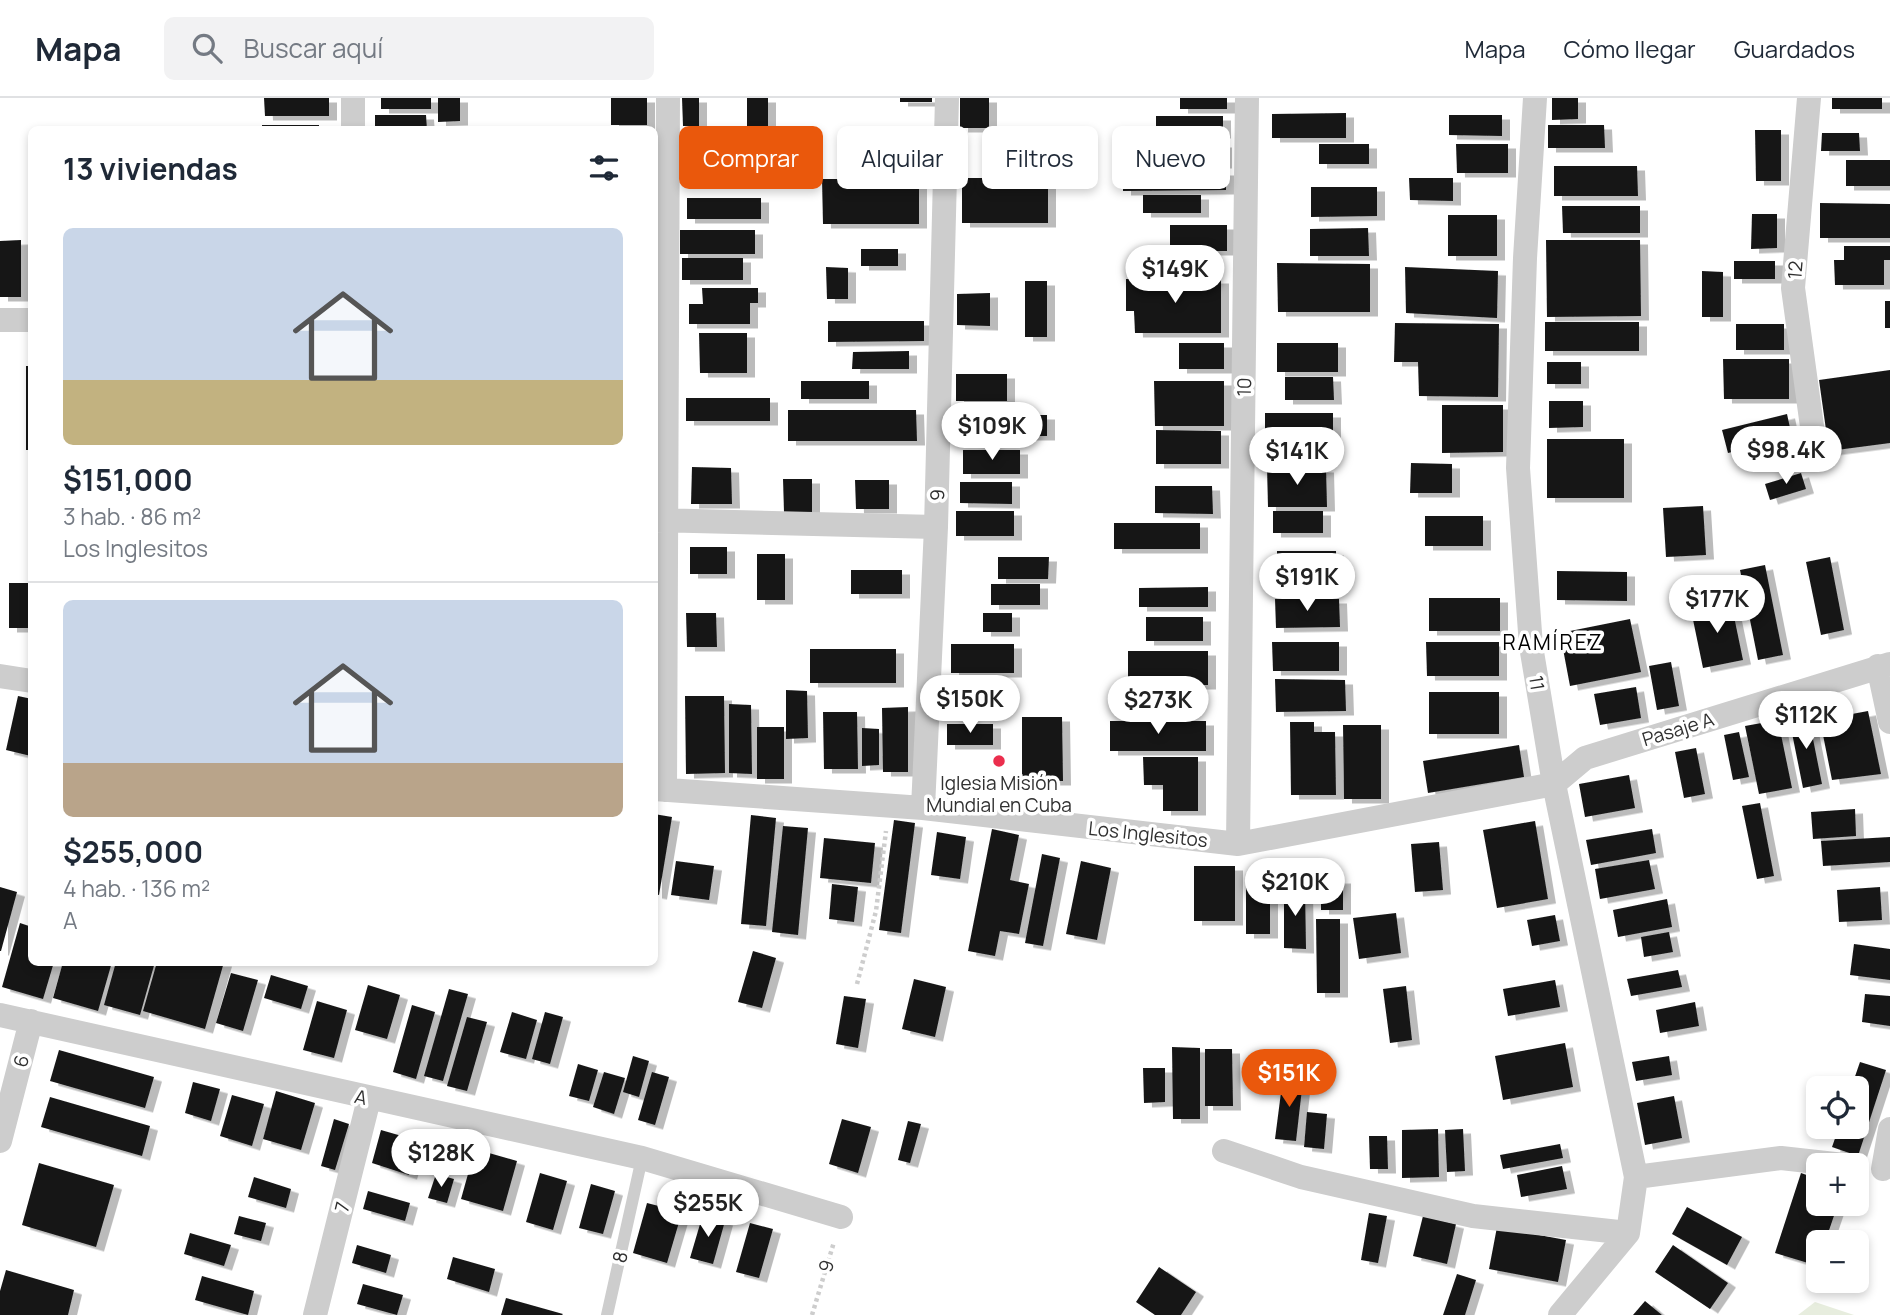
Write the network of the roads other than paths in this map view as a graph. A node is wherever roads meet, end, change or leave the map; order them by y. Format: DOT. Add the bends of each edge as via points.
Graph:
graph roads {
  1 [pos="353,98"];
  2 [pos="668,98"];
  3 [pos="947,98"];
  4 [pos="1247,98"];
  5 [pos="1535,98"];
  6 [pos="1809,98"];
  7 [pos="353,126"];
  8 [pos="0,320"];
  9 [pos="28,320"];
  10 [pos="1814,441"];
  11 [pos="660,520"];
  12 [pos="936,527"];
  13 [pos="1884,665"];
  14 [pos="0,676"];
  15 [pos="28,680"];
  16 [pos="1890,722"];
  17 [pos="1554,784"];
  18 [pos="660,789"];
  19 [pos="923,808"];
  20 [pos="1238,844"];
  21 [pos="0,1015"];
  22 [pos="31,1021"];
  23 [pos="369,1099"];
  24 [pos="1890,1129"];
  25 [pos="0,1142"];
  26 [pos="1224,1151"];
  27 [pos="642,1158"];
  28 [pos="1806,1161"];
  29 [pos="1886,1170"];
  30 [pos="1636,1177"];
  31 [pos="841,1217"];
  32 [pos="1629,1225"];
  33 [pos="315,1315"];
  34 [pos="607,1315"];
  35 [pos="1560,1315"];
  1 -- 7 [label="street"];
  2 -- 11 [label="street"];
  3 -- 12 [label="street, 9"];
  4 -- 20 [label="street, 10"];
  5 -- 17 [label="street, 11" via="1518,468 1531,646"];
  6 -- 10 [label="street, 12" via="1793,288"];
  8 -- 9 [label="street"];
  11 -- 12 [label="street"];
  11 -- 18 [label="street"];
  12 -- 19 [label="street, 9"];
  13 -- 16 [label="street"];
  13 -- 17 [label="street, Pasaje A" via="1585,758"];
  14 -- 15 [label="street"];
  17 -- 20 [label="street, Los Inglesitos"];
  17 -- 30 [label="street, 11"];
  18 -- 19 [label="street, Los Inglesitos"];
  19 -- 20 [label="street, Los Inglesitos"];
  21 -- 22 [label="street, A"];
  22 -- 23 [label="street, A"];
  22 -- 25 [label="street, 6"];
  23 -- 27 [label="street, A"];
  23 -- 33 [label="street, 7"];
  24 -- 29 [label="street"];
  26 -- 32 [label="street" via="1301,1177 1473,1216"];
  27 -- 31 [label="street, A"];
  27 -- 34 [label="lane, 8"];
  28 -- 30 [label="street" via="1781,1158"];
  30 -- 32 [label="street, 11"];
  32 -- 35 [label="street"];
}
